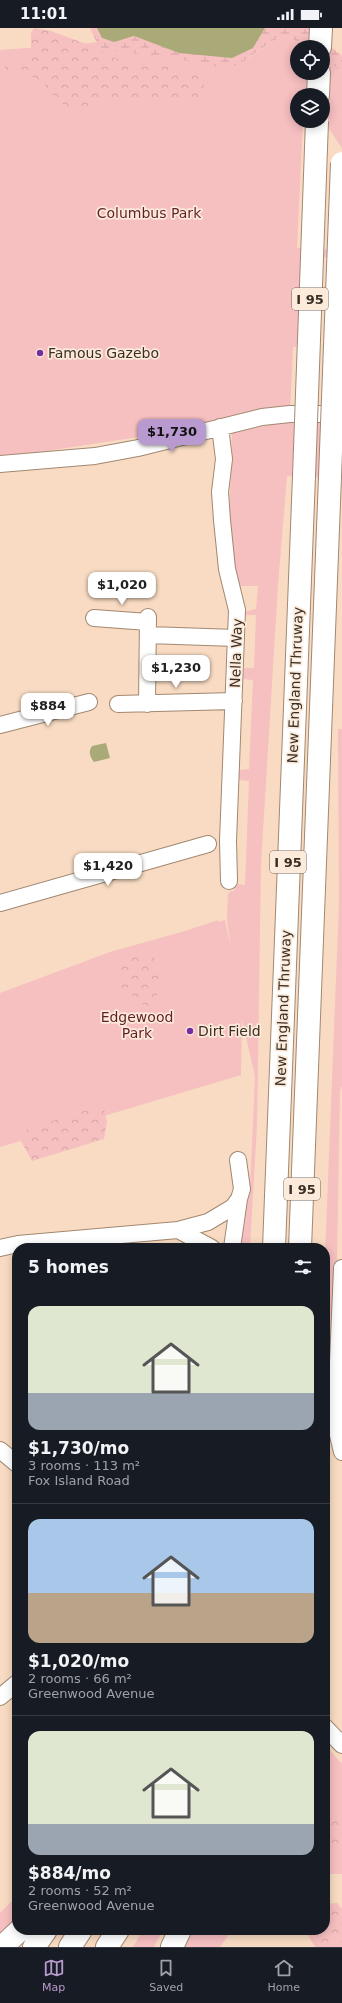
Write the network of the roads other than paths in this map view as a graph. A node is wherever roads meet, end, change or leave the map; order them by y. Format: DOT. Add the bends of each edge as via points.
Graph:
graph roads {
  1 [pos="321,28"];
  2 [pos="320,40"];
  3 [pos="317,128"];
  4 [pos="342,163"];
  5 [pos="342,414"];
  6 [pos="220,427"];
  7 [pos="0,464"];
  8 [pos="94,618"];
  9 [pos="148,624"];
  10 [pos="236,638"];
  11 [pos="234,701"];
  12 [pos="89,702"];
  13 [pos="118,704"];
  14 [pos="147,704"];
  15 [pos="0,724"];
  16 [pos="208,844"];
  17 [pos="229,881"];
  18 [pos="0,903"];
  19 [pos="238,1160"];
  20 [pos="239,1199"];
  21 [pos="178,1230"];
  22 [pos="29,1243"];
  23 [pos="203,1243"];
  24 [pos="233,1243"];
  25 [pos="274,1243"];
  26 [pos="300,1243"];
  27 [pos="12,1245"];
  28 [pos="0,1248"];
  29 [pos="342,1268"];
  30 [pos="0,1450"];
  31 [pos="342,1452"];
  32 [pos="12,1460"];
  33 [pos="12,1687"];
  34 [pos="0,1697"];
  35 [pos="330,1732"];
  36 [pos="341,1743"];
  37 [pos="15,1935"];
  38 [pos="42,1935"];
  39 [pos="78,1935"];
  40 [pos="115,1935"];
  41 [pos="122,1935"];
  42 [pos="178,1935"];
  43 [pos="2,1947"];
  44 [pos="34,1947"];
  45 [pos="70,1947"];
  46 [pos="107,1947"];
  47 [pos="116,1947"];
  48 [pos="172,1947"];
  1 -- 2 [label="highway"];
  3 -- 25 [label="highway, New England Thruway / I 95, bridge"];
  4 -- 26 [label="highway, New England Thruway / I 95, bridge"];
  5 -- 6 [label="street" via="290,414 262,417"];
  6 -- 7 [label="street" via="95,456"];
  6 -- 10 [label="street, Nella Way" via="224,459 220,492 222,520 227,569 237,610"];
  8 -- 9 [label="street"];
  9 -- 10 [label="street"];
  9 -- 14 [label="street"];
  10 -- 11 [label="street, Nella Way"];
  11 -- 14 [label="street"];
  11 -- 17 [label="street, Nella Way" via="228,841"];
  12 -- 15 [label="street"];
  13 -- 14 [label="street"];
  16 -- 18 [label="street"];
  19 -- 20 [label="street" via="242,1189"];
  20 -- 21 [label="street" via="232,1207 208,1222"];
  20 -- 24 [label="street"];
  21 -- 22 [label="street"];
  21 -- 23 [label="street"];
  27 -- 28 [label="street"];
  29 -- 31 [label="street" via="336,1409"];
  30 -- 32 [label="street"];
  33 -- 34 [label="street"];
  35 -- 36 [label="street"];
  37 -- 43 [label="highway"];
  38 -- 44 [label="highway"];
  39 -- 45 [label="highway"];
  40 -- 46 [label="highway"];
  41 -- 47 [label="highway"];
  42 -- 48 [label="highway"];
}
